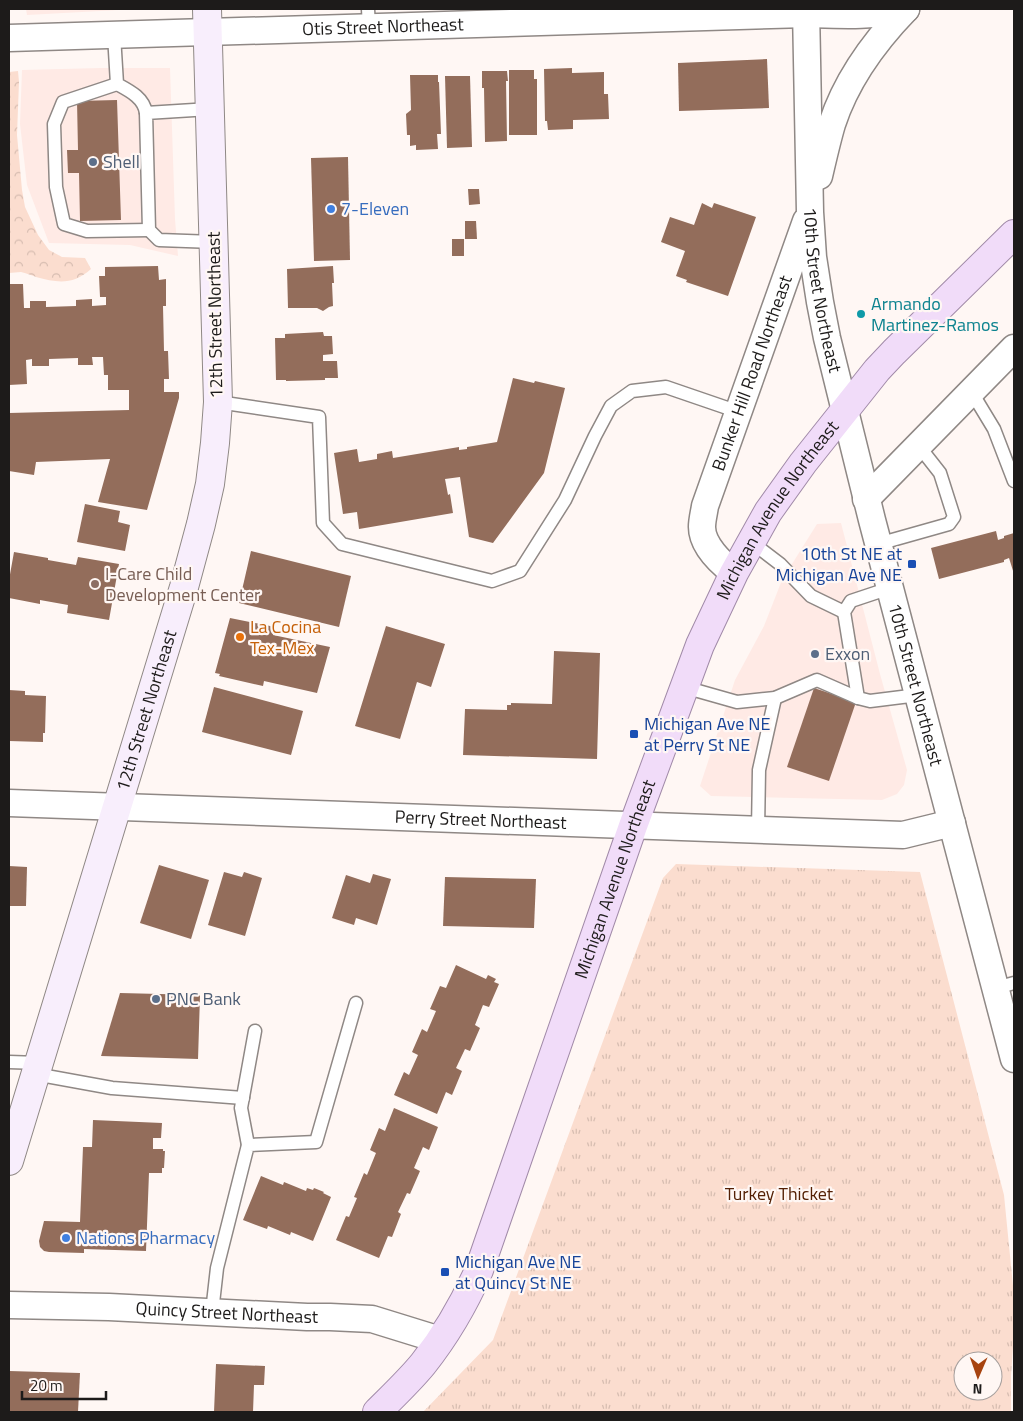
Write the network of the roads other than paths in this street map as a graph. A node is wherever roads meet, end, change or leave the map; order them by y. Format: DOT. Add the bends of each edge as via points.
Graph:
graph roads {
  1 [pos="906,9"];
  2 [pos="806,12"];
  3 [pos="450,16"];
  4 [pos="368,18"];
  5 [pos="208,20"];
  6 [pos="114,34"];
  7 [pos="9,38"];
  8 [pos="118,84"];
  9 [pos="210,109"];
  10 [pos="146,113"];
  11 [pos="810,212"];
  12 [pos="149,230"];
  13 [pos="1014,234"];
  14 [pos="214,242"];
  15 [pos="1014,348"];
  16 [pos="971,391"];
  17 [pos="218,402"];
  18 [pos="845,411"];
  19 [pos="738,412"];
  20 [pos="918,445"];
  21 [pos="1014,480"];
  22 [pos="866,498"];
  23 [pos="750,541"];
  24 [pos="878,544"];
  25 [pos="734,573"];
  26 [pos="890,588"];
  27 [pos="844,612"];
  28 [pos="684,687"];
  29 [pos="918,695"];
  30 [pos="775,698"];
  31 [pos="858,698"];
  32 [pos="9,803"];
  33 [pos="117,807"];
  34 [pos="952,823"];
  35 [pos="633,826"];
  36 [pos="758,830"];
  37 [pos="1005,986"];
  38 [pos="356,1003"];
  39 [pos="256,1032"];
  40 [pos="1014,1059"];
  41 [pos="9,1062"];
  42 [pos="37,1069"];
  43 [pos="243,1098"];
  44 [pos="248,1145"];
  45 [pos="9,1162"];
  46 [pos="9,1305"];
  47 [pos="212,1312"];
  48 [pos="440,1340"];
  49 [pos="377,1412"];
  1 -- 2 [label="street, Otis Street Northeast" via="862,16"];
  1 -- 11 [label="street, Bunker Hill Road Northeast" via="865,59 841,102 832,123"];
  2 -- 3 [label="street, Otis Street Northeast"];
  2 -- 11 [label="street, 10th Street Northeast"];
  3 -- 4 [label="street, Otis Street Northeast"];
  4 -- 5 [label="street, Otis Street Northeast"];
  5 -- 6 [label="street, Otis Street Northeast"];
  5 -- 9 [label="street, 12th Street Northeast"];
  6 -- 7 [label="street, Otis Street Northeast"];
  6 -- 8 [label="lane"];
  8 -- 10 [label="lane" via="133,93 145,106"];
  8 -- 12 [label="lane" via="63,102 54,124 56,186 64,224 88,231"];
  9 -- 10 [label="lane"];
  9 -- 14 [label="street, 12th Street Northeast"];
  10 -- 12 [label="lane"];
  11 -- 18 [label="street, 10th Street Northeast" via="820,302"];
  11 -- 19 [label="street, Bunker Hill Road Northeast"];
  12 -- 14 [label="lane" via="159,240"];
  13 -- 18 [label="main road, Michigan Avenue Northeast" via="894,352"];
  14 -- 17 [label="street, 12th Street Northeast"];
  15 -- 16 [label="street"];
  16 -- 20 [label="street"];
  16 -- 21 [label="lane" via="994,429"];
  17 -- 19 [label="lane" via="319,417 323,523 342,544 492,582 520,571 565,500 611,406 632,391 666,387"];
  17 -- 33 [label="street, 12th Street Northeast" via="210,484 201,524"];
  18 -- 22 [label="street, 10th Street Northeast"];
  18 -- 23 [label="main road, Michigan Avenue Northeast" via="785,487"];
  19 -- 25 [label="street, Bunker Hill Road Northeast" via="705,506 702,528 708,546"];
  20 -- 22 [label="street"];
  20 -- 24 [label="lane" via="940,472 954,517 949,524"];
  22 -- 24 [label="street, 10th Street Northeast"];
  23 -- 25 [label="main road, Michigan Avenue Northeast"];
  23 -- 27 [label="lane" via="780,564 812,596"];
  24 -- 26 [label="street, 10th Street Northeast"];
  25 -- 28 [label="main road, Michigan Avenue Northeast"];
  26 -- 27 [label="lane" via="851,602"];
  26 -- 29 [label="street, 10th Street Northeast"];
  27 -- 31 [label="lane"];
  28 -- 30 [label="lane" via="737,702"];
  28 -- 35 [label="main road, Michigan Avenue Northeast"];
  29 -- 31 [label="lane" via="870,701"];
  29 -- 34 [label="street, 10th Street Northeast"];
  30 -- 31 [label="lane" via="817,680"];
  30 -- 36 [label="lane" via="759,770"];
  32 -- 33 [label="street, Perry Street Northeast"];
  33 -- 35 [label="street, Perry Street Northeast"];
  33 -- 42 [label="street, 12th Street Northeast"];
  34 -- 36 [label="street, Perry Street Northeast" via="902,835"];
  34 -- 37 [label="street, 10th Street Northeast"];
  35 -- 36 [label="street, Perry Street Northeast"];
  35 -- 48 [label="main road, Michigan Avenue Northeast" via="485,1255 466,1297"];
  37 -- 40 [label="street, 10th Street Northeast"];
  38 -- 44 [label="lane" via="316,1142"];
  39 -- 43 [label="lane"];
  41 -- 42 [label="lane"];
  42 -- 43 [label="lane" via="112,1088"];
  42 -- 45 [label="street, 12th Street Northeast"];
  43 -- 44 [label="lane" via="241,1108"];
  44 -- 47 [label="lane" via="216,1268"];
  46 -- 47 [label="street, Quincy Street Northeast"];
  47 -- 48 [label="street, Quincy Street Northeast" via="372,1319"];
  48 -- 49 [label="main road, Michigan Avenue Northeast"];
}
